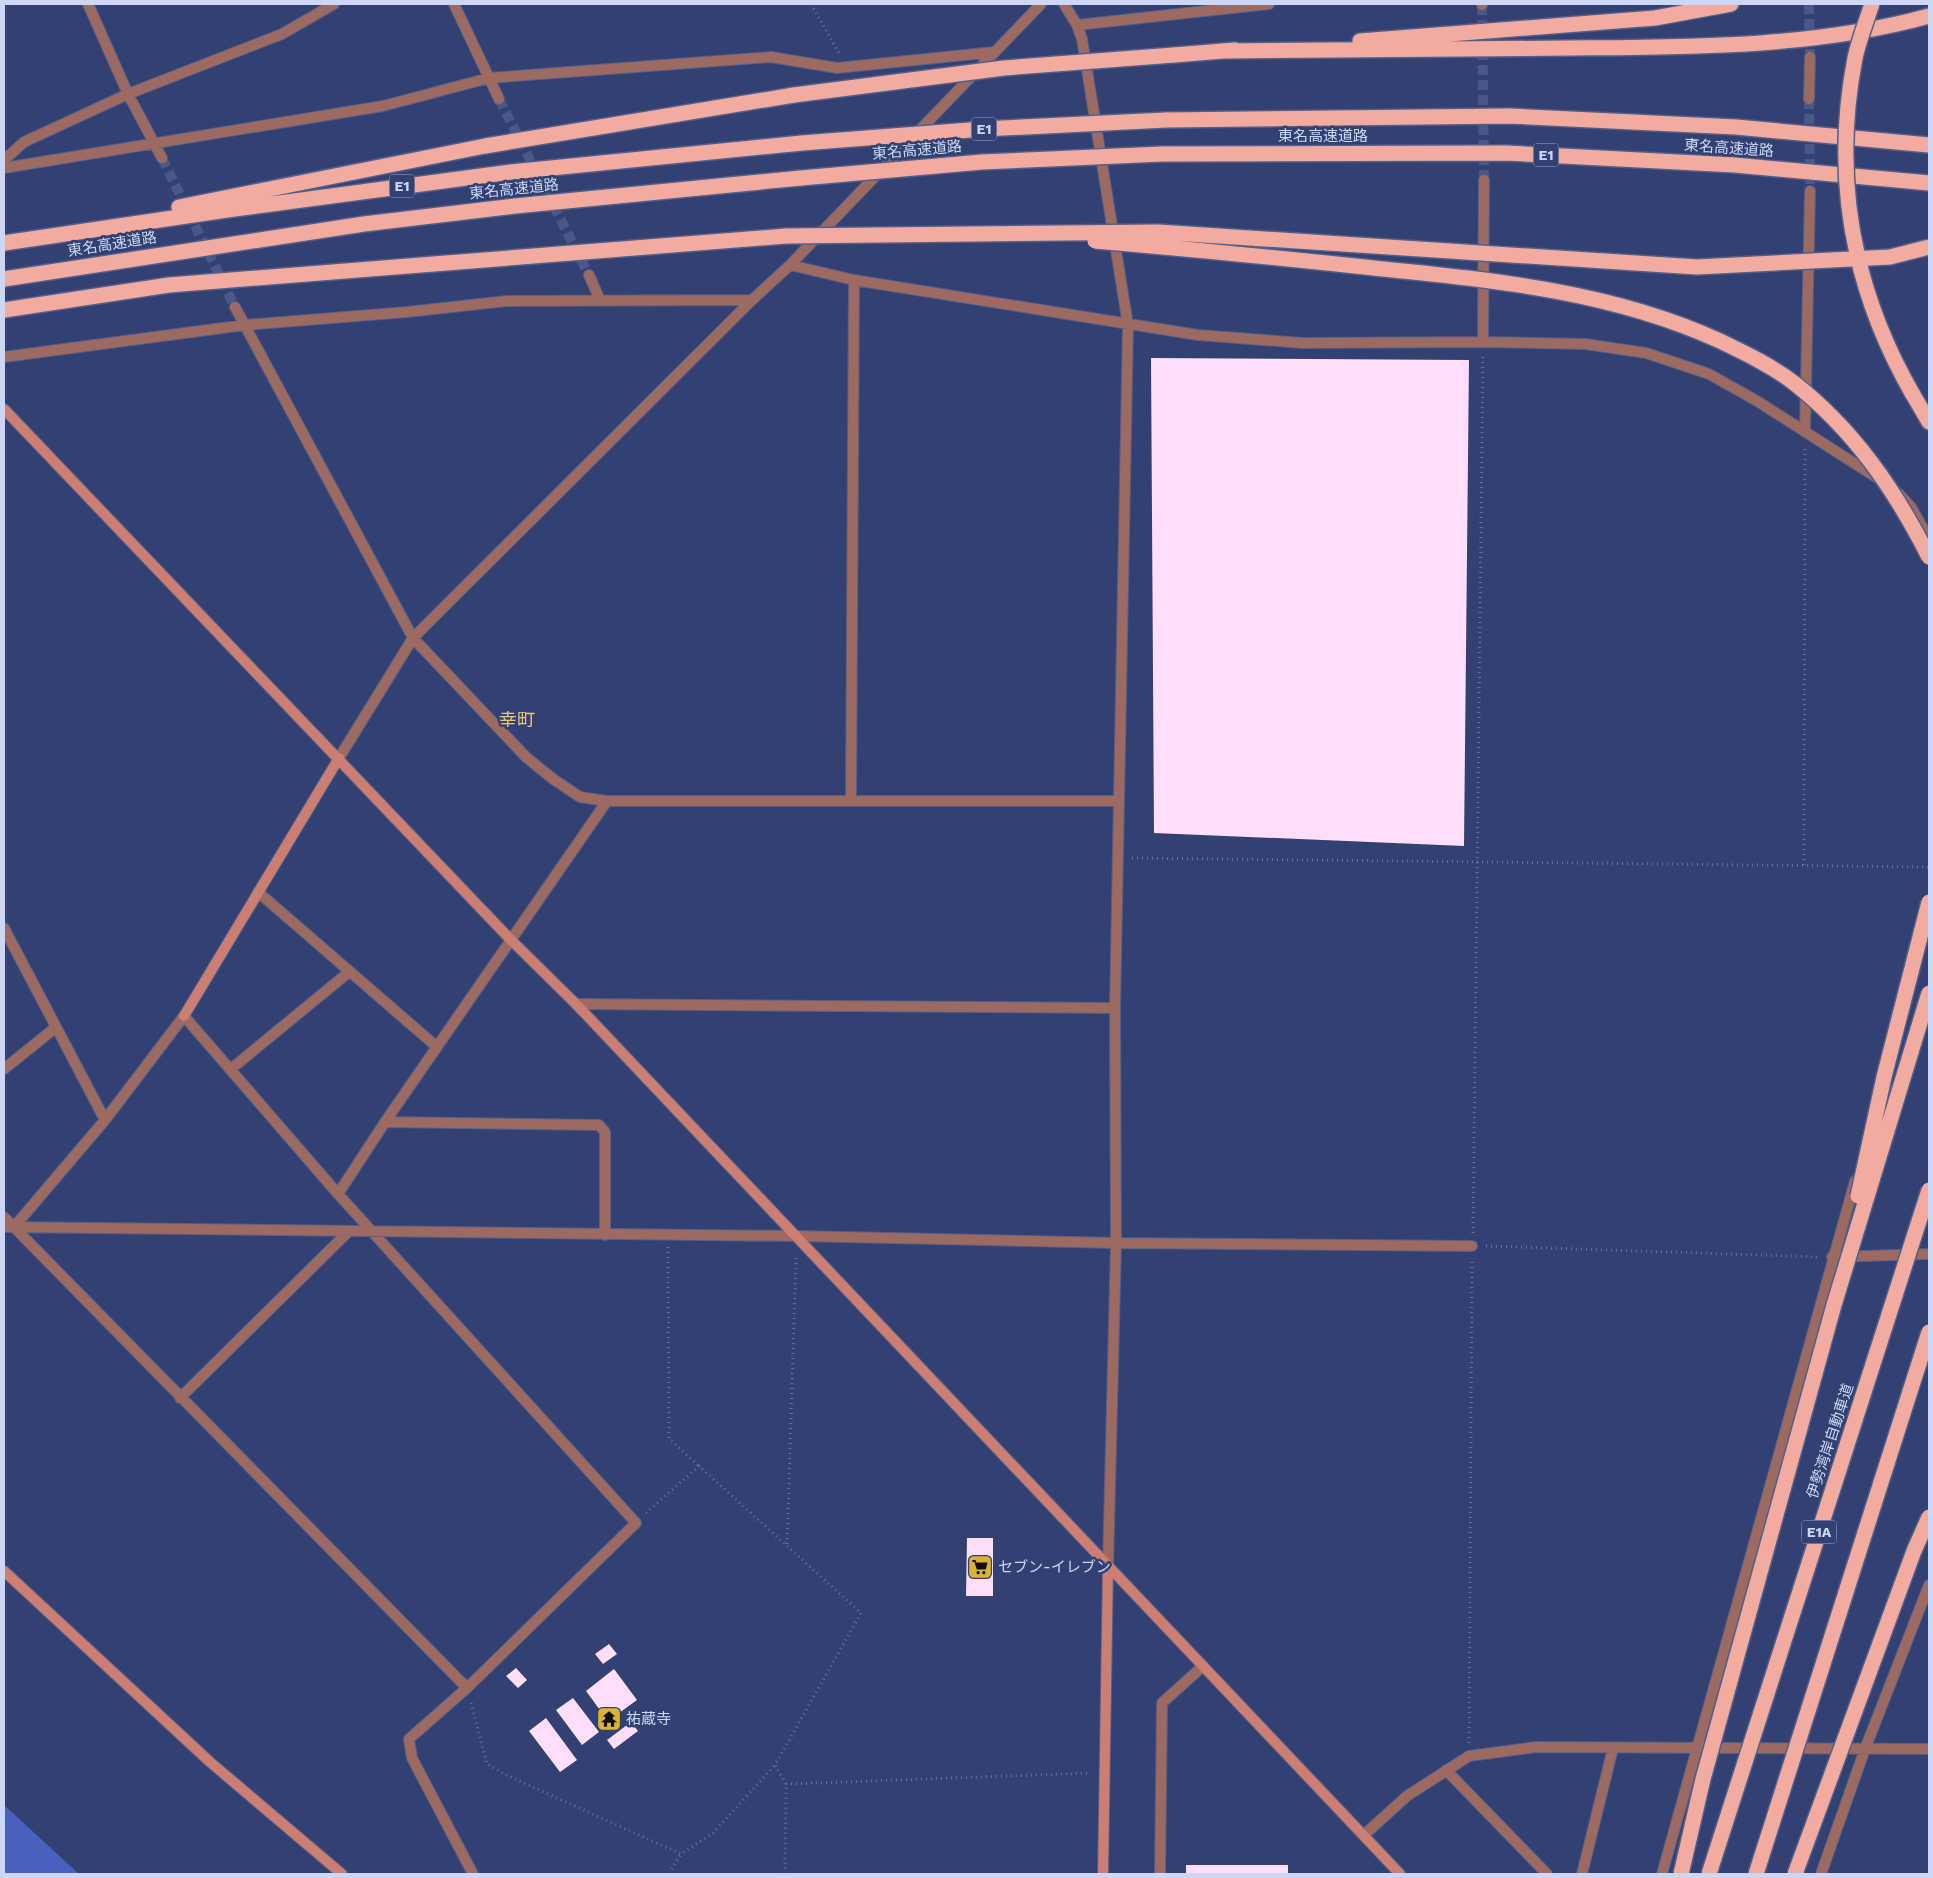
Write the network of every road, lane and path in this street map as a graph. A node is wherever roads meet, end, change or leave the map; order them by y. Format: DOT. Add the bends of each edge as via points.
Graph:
graph roads {
  1 [pos="88,4"];
  2 [pos="334,4"];
  3 [pos="454,4"];
  4 [pos="811,4"];
  5 [pos="1041,4"];
  6 [pos="1064,4"];
  7 [pos="1269,4"];
  8 [pos="1731,4"];
  9 [pos="1872,4"];
  10 [pos="1929,16"];
  11 [pos="1077,25"];
  12 [pos="1225,51"];
  13 [pos="994,52"];
  14 [pos="1810,57"];
  15 [pos="846,67"];
  16 [pos="490,78"];
  17 [pos="128,94"];
  18 [pos="499,99"];
  19 [pos="1810,99"];
  20 [pos="154,142"];
  21 [pos="1929,145"];
  22 [pos="162,158"];
  23 [pos="4,160"];
  24 [pos="4,168"];
  25 [pos="1484,180"];
  26 [pos="1929,183"];
  27 [pos="1810,191"];
  28 [pos="1005,232"];
  29 [pos="4,243"];
  30 [pos="1929,248"];
  31 [pos="790,265"];
  32 [pos="589,274"];
  33 [pos="4,278"];
  34 [pos="854,280"];
  35 [pos="600,300"];
  36 [pos="752,300"];
  37 [pos="235,307"];
  38 [pos="4,310"];
  39 [pos="245,325"];
  40 [pos="1128,325"];
  41 [pos="1483,342"];
  42 [pos="4,357"];
  43 [pos="1806,393"];
  44 [pos="4,409"];
  45 [pos="1929,422"];
  46 [pos="1805,432"];
  47 [pos="1929,539"];
  48 [pos="1929,557"];
  49 [pos="413,638"];
  50 [pos="339,758"];
  51 [pos="851,799"];
  52 [pos="607,801"];
  53 [pos="1119,801"];
  54 [pos="1119,858"];
  55 [pos="1477,860"];
  56 [pos="1804,865"];
  57 [pos="1929,867"];
  58 [pos="258,892"];
  59 [pos="1929,902"];
  60 [pos="1929,926"];
  61 [pos="4,928"];
  62 [pos="511,940"];
  63 [pos="349,972"];
  64 [pos="1929,993"];
  65 [pos="576,1004"];
  66 [pos="1115,1008"];
  67 [pos="184,1016"];
  68 [pos="56,1028"];
  69 [pos="437,1047"];
  70 [pos="231,1068"];
  71 [pos="4,1069"];
  72 [pos="105,1120"];
  73 [pos="385,1122"];
  74 [pos="1929,1190"];
  75 [pos="338,1194"];
  76 [pos="4,1216"];
  77 [pos="9,1227"];
  78 [pos="349,1231"];
  79 [pos="375,1232"];
  80 [pos="605,1235"];
  81 [pos="668,1236"];
  82 [pos="797,1236"];
  83 [pos="1116,1243"];
  84 [pos="1472,1246"];
  85 [pos="1929,1254"];
  86 [pos="1832,1258"];
  87 [pos="1834,1305"];
  88 [pos="1929,1332"];
  89 [pos="180,1398"];
  90 [pos="699,1466"];
  91 [pos="1929,1507"];
  92 [pos="1929,1517"];
  93 [pos="636,1523"];
  94 [pos="786,1545"];
  95 [pos="1914,1551"];
  96 [pos="1108,1566"];
  97 [pos="4,1571"];
  98 [pos="1929,1585"];
  99 [pos="1203,1666"];
  100 [pos="467,1688"];
  101 [pos="1612,1748"];
  102 [pos="1697,1749"];
  103 [pos="1865,1749"];
  104 [pos="1929,1750"];
  105 [pos="1469,1756"];
  106 [pos="775,1765"];
  107 [pos="1446,1770"];
  108 [pos="1104,1773"];
  109 [pos="786,1784"];
  110 [pos="1364,1835"];
  111 [pos="681,1854"];
  112 [pos="342,1874"];
  113 [pos="473,1874"];
  114 [pos="671,1874"];
  115 [pos="785,1874"];
  116 [pos="1103,1874"];
  117 [pos="1160,1874"];
  118 [pos="1400,1874"];
  119 [pos="1547,1874"];
  120 [pos="1582,1874"];
  121 [pos="1662,1874"];
  122 [pos="1681,1874"];
  123 [pos="1710,1874"];
  124 [pos="1756,1874"];
  125 [pos="1795,1874"];
  126 [pos="1821,1874"];
  1 -- 17 [label="street"];
  2 -- 17 [label="street" via="282,34"];
  3 -- 16 [label="street"];
  4 -- 15 [label="path"];
  5 -- 13 [label="street"];
  6 -- 11 [label="street"];
  7 -- 11 [label="street"];
  8 -- 12 [label="highway" via="1655,18"];
  9 -- 45 [label="highway, bridge" via="1855,56 1846,119 1846,194 1852,235 1869,297 1894,363"];
  10 -- 12 [label="highway" via="1858,31 1700,47"];
  11 -- 40 [label="street" via="1082,39"];
  12 -- 29 [label="highway, bridge" via="1004,68 794,95 485,146"];
  13 -- 15 [label="street"];
  13 -- 31 [label="street"];
  14 -- 19 [label="street"];
  15 -- 16 [label="street" via="771,57"];
  16 -- 18 [label="street"];
  16 -- 20 [label="street" via="383,106"];
  17 -- 20 [label="street"];
  17 -- 23 [label="street" via="24,142"];
  20 -- 22 [label="street"];
  20 -- 24 [label="street"];
  21 -- 29 [label="highway, 東名高速道路 / E1, bridge" via="1736,127 1509,116 1166,120 983,129 511,172"];
  25 -- 41 [label="street"];
  26 -- 33 [label="highway, 東名高速道路 / E1, bridge" via="1735,165 1506,153 1162,154 982,162 515,206 364,224"];
  27 -- 43 [label="street"];
  28 -- 30 [label="highway, bridge" via="1168,232 1698,268 1890,257"];
  28 -- 38 [label="highway, bridge" via="786,236 169,285"];
  28 -- 43 [label="highway, bridge" via="1492,280 1560,292 1624,305 1682,324 1746,353"];
  31 -- 34 [label="street"];
  31 -- 36 [label="street"];
  32 -- 35 [label="street"];
  34 -- 40 [label="street"];
  34 -- 51 [label="street"];
  35 -- 36 [label="street"];
  35 -- 39 [label="street" via="507,300"];
  36 -- 49 [label="street"];
  37 -- 39 [label="street"];
  39 -- 42 [label="street"];
  39 -- 49 [label="street"];
  40 -- 41 [label="street" via="1198,335 1303,342"];
  40 -- 53 [label="street"];
  41 -- 46 [label="street" via="1584,344 1646,353 1709,374"];
  41 -- 55 [label="path"];
  43 -- 46 [label="street"];
  43 -- 48 [label="highway, bridge" via="1839,422 1878,469 1906,512"];
  44 -- 50 [label="street"];
  46 -- 47 [label="street" via="1863,467 1899,494 1911,506"];
  46 -- 56 [label="path"];
  49 -- 50 [label="street"];
  49 -- 52 [label="street" via="526,757 580,797"];
  50 -- 58 [label="street"];
  50 -- 62 [label="street"];
  51 -- 52 [label="street"];
  51 -- 53 [label="street"];
  52 -- 62 [label="street"];
  53 -- 54 [label="street"];
  54 -- 55 [label="path"];
  54 -- 66 [label="street"];
  55 -- 56 [label="path"];
  55 -- 84 [label="path"];
  56 -- 57 [label="path"];
  58 -- 63 [label="street"];
  58 -- 67 [label="street"];
  59 -- 87 [label="highway, bridge" via="1884,1077"];
  60 -- 86 [label="street"];
  61 -- 68 [label="street"];
  62 -- 65 [label="street"];
  62 -- 69 [label="street"];
  63 -- 69 [label="street"];
  63 -- 70 [label="street"];
  64 -- 87 [label="highway, bridge"];
  65 -- 66 [label="street"];
  65 -- 82 [label="street"];
  66 -- 83 [label="street"];
  67 -- 70 [label="street"];
  67 -- 72 [label="street"];
  68 -- 71 [label="street"];
  68 -- 72 [label="street"];
  69 -- 73 [label="street"];
  70 -- 75 [label="street"];
  72 -- 77 [label="street"];
  73 -- 75 [label="street"];
  73 -- 80 [label="street" via="598,1126 605,1132"];
  74 -- 123 [label="highway, 伊勢湾岸自動車道 / E1A, bridge"];
  75 -- 79 [label="street"];
  76 -- 77 [label="street"];
  77 -- 78 [label="street"];
  77 -- 89 [label="street"];
  78 -- 79 [label="street"];
  78 -- 89 [label="street"];
  79 -- 80 [label="street"];
  79 -- 93 [label="street"];
  80 -- 81 [label="street"];
  81 -- 82 [label="street"];
  81 -- 90 [label="path" via="669,1439"];
  82 -- 83 [label="street"];
  82 -- 94 [label="path"];
  82 -- 96 [label="street"];
  83 -- 84 [label="street"];
  83 -- 96 [label="street"];
  84 -- 86 [label="path"];
  84 -- 105 [label="path"];
  85 -- 86 [label="street"];
  86 -- 102 [label="street"];
  87 -- 122 [label="highway, bridge" via="1703,1779"];
  88 -- 124 [label="highway, bridge"];
  89 -- 100 [label="street"];
  90 -- 93 [label="path"];
  90 -- 94 [label="path"];
  91 -- 95 [label="highway, bridge"];
  92 -- 95 [label="highway, bridge"];
  93 -- 100 [label="street"];
  94 -- 106 [label="path" via="861,1612"];
  95 -- 125 [label="highway, bridge"];
  96 -- 99 [label="street"];
  96 -- 108 [label="street"];
  97 -- 112 [label="street" via="210,1762"];
  98 -- 103 [label="street"];
  99 -- 110 [label="street"];
  99 -- 117 [label="street" via="1162,1703"];
  100 -- 111 [label="path" via="487,1764"];
  100 -- 113 [label="street" via="409,1739 412,1758"];
  101 -- 102 [label="street"];
  101 -- 105 [label="street" via="1536,1747"];
  101 -- 120 [label="street"];
  102 -- 103 [label="street"];
  102 -- 121 [label="street"];
  103 -- 104 [label="street"];
  103 -- 126 [label="street"];
  105 -- 107 [label="street"];
  106 -- 109 [label="path"];
  106 -- 111 [label="path" via="713,1833"];
  107 -- 110 [label="street" via="1407,1796"];
  107 -- 119 [label="street"];
  108 -- 109 [label="path"];
  108 -- 116 [label="street"];
  109 -- 115 [label="path"];
  110 -- 118 [label="street"];
  111 -- 114 [label="path"];
}
